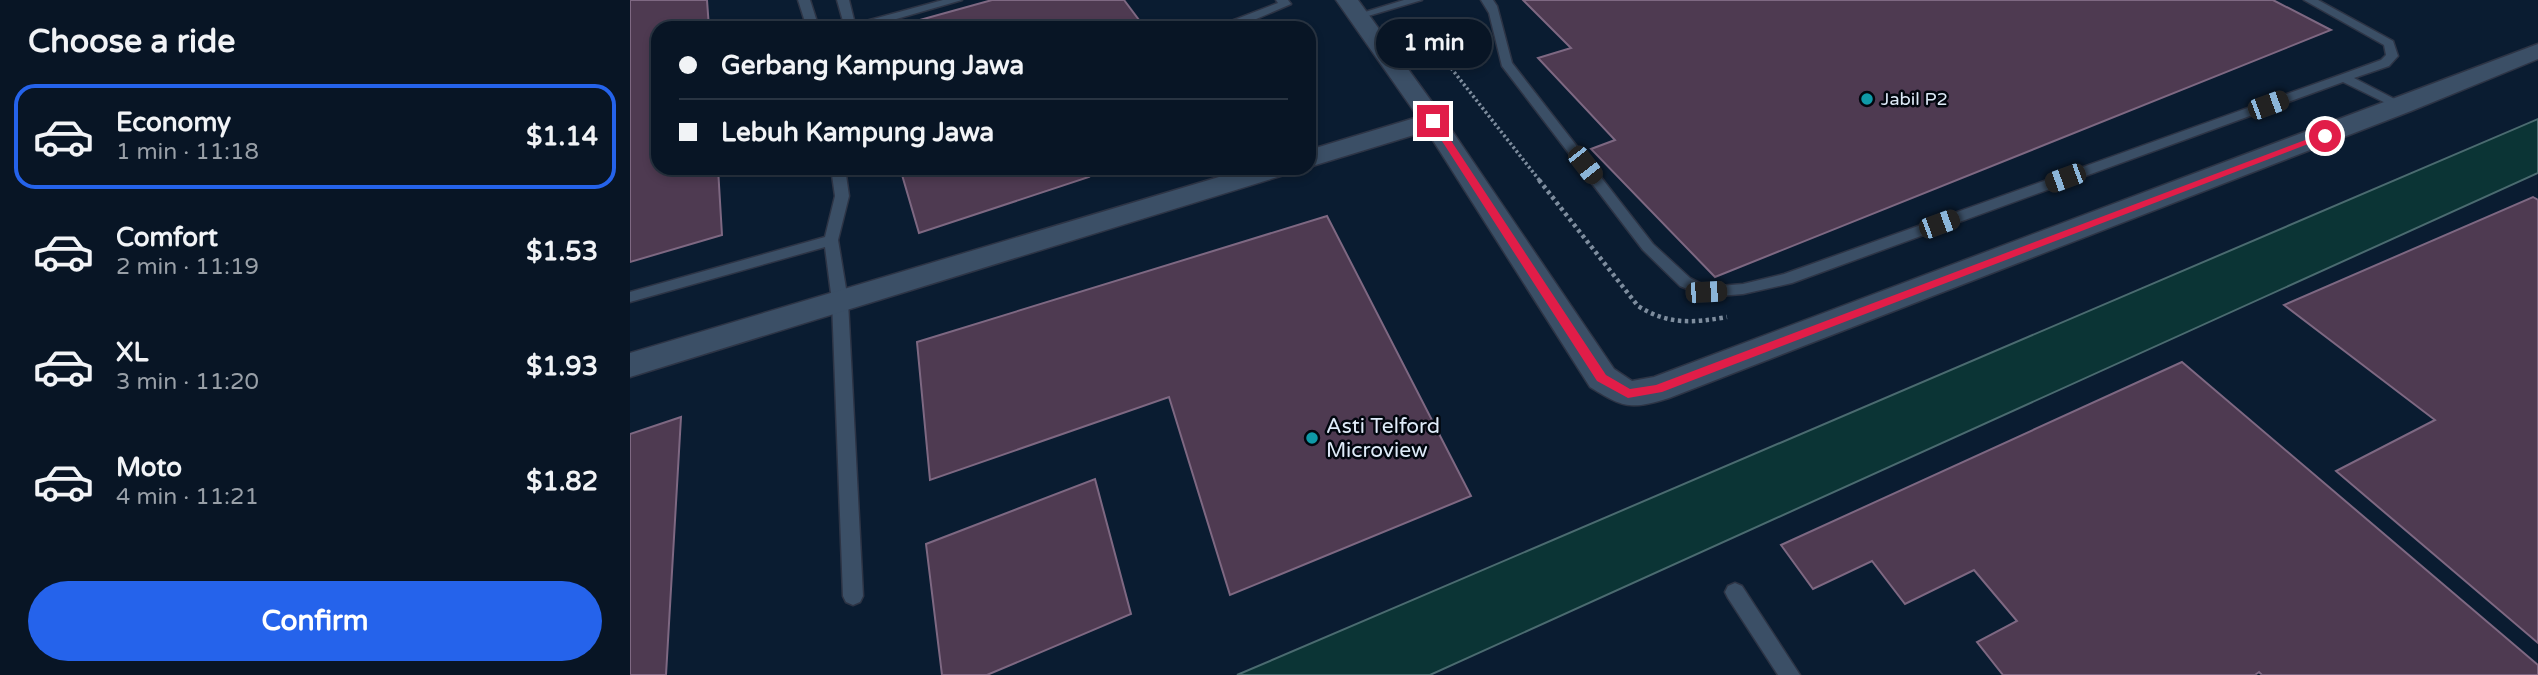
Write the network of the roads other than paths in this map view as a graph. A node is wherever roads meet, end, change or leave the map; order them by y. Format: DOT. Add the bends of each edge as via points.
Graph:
graph roads {
  1 [pos="804,0"];
  2 [pos="843,0"];
  3 [pos="956,0"];
  4 [pos="1282,0"];
  5 [pos="1416,0"];
  6 [pos="1487,0"];
  7 [pos="2310,0"];
  8 [pos="1353,8"];
  9 [pos="811,21"];
  10 [pos="850,21"];
  11 [pos="878,21"];
  12 [pos="1238,21"];
  13 [pos="2538,51"];
  14 [pos="2344,78"];
  15 [pos="2402,106"];
  16 [pos="1433,121"];
  17 [pos="1316,157"];
  18 [pos="839,175"];
  19 [pos="1255,175"];
  20 [pos="831,240"];
  21 [pos="630,298"];
  22 [pos="840,301"];
  23 [pos="630,365"];
  24 [pos="1735,592"];
  25 [pos="853,596"];
  26 [pos="1790,675"];
  1 -- 9 [label="lane"];
  2 -- 10 [label="lane"];
  3 -- 11 [label="lane"];
  4 -- 12 [label="lane" via="1285,4"];
  5 -- 8 [label="lane"];
  6 -- 14 [label="lane" via="1494,7 1506,63 1647,247 1685,282 1706,292 1787,279"];
  7 -- 14 [label="lane" via="2389,43 2392,56 2385,63"];
  8 -- 16 [label="street"];
  13 -- 15 [label="street"];
  14 -- 15 [label="lane"];
  15 -- 16 [label="street" via="1657,389 1628,394 1602,378"];
  16 -- 17 [label="street"];
  18 -- 20 [label="lane" via="842,196"];
  19 -- 22 [label="street"];
  20 -- 21 [label="lane"];
  20 -- 22 [label="lane"];
  22 -- 23 [label="street"];
  22 -- 25 [label="lane"];
  24 -- 26 [label="lane"];
}
